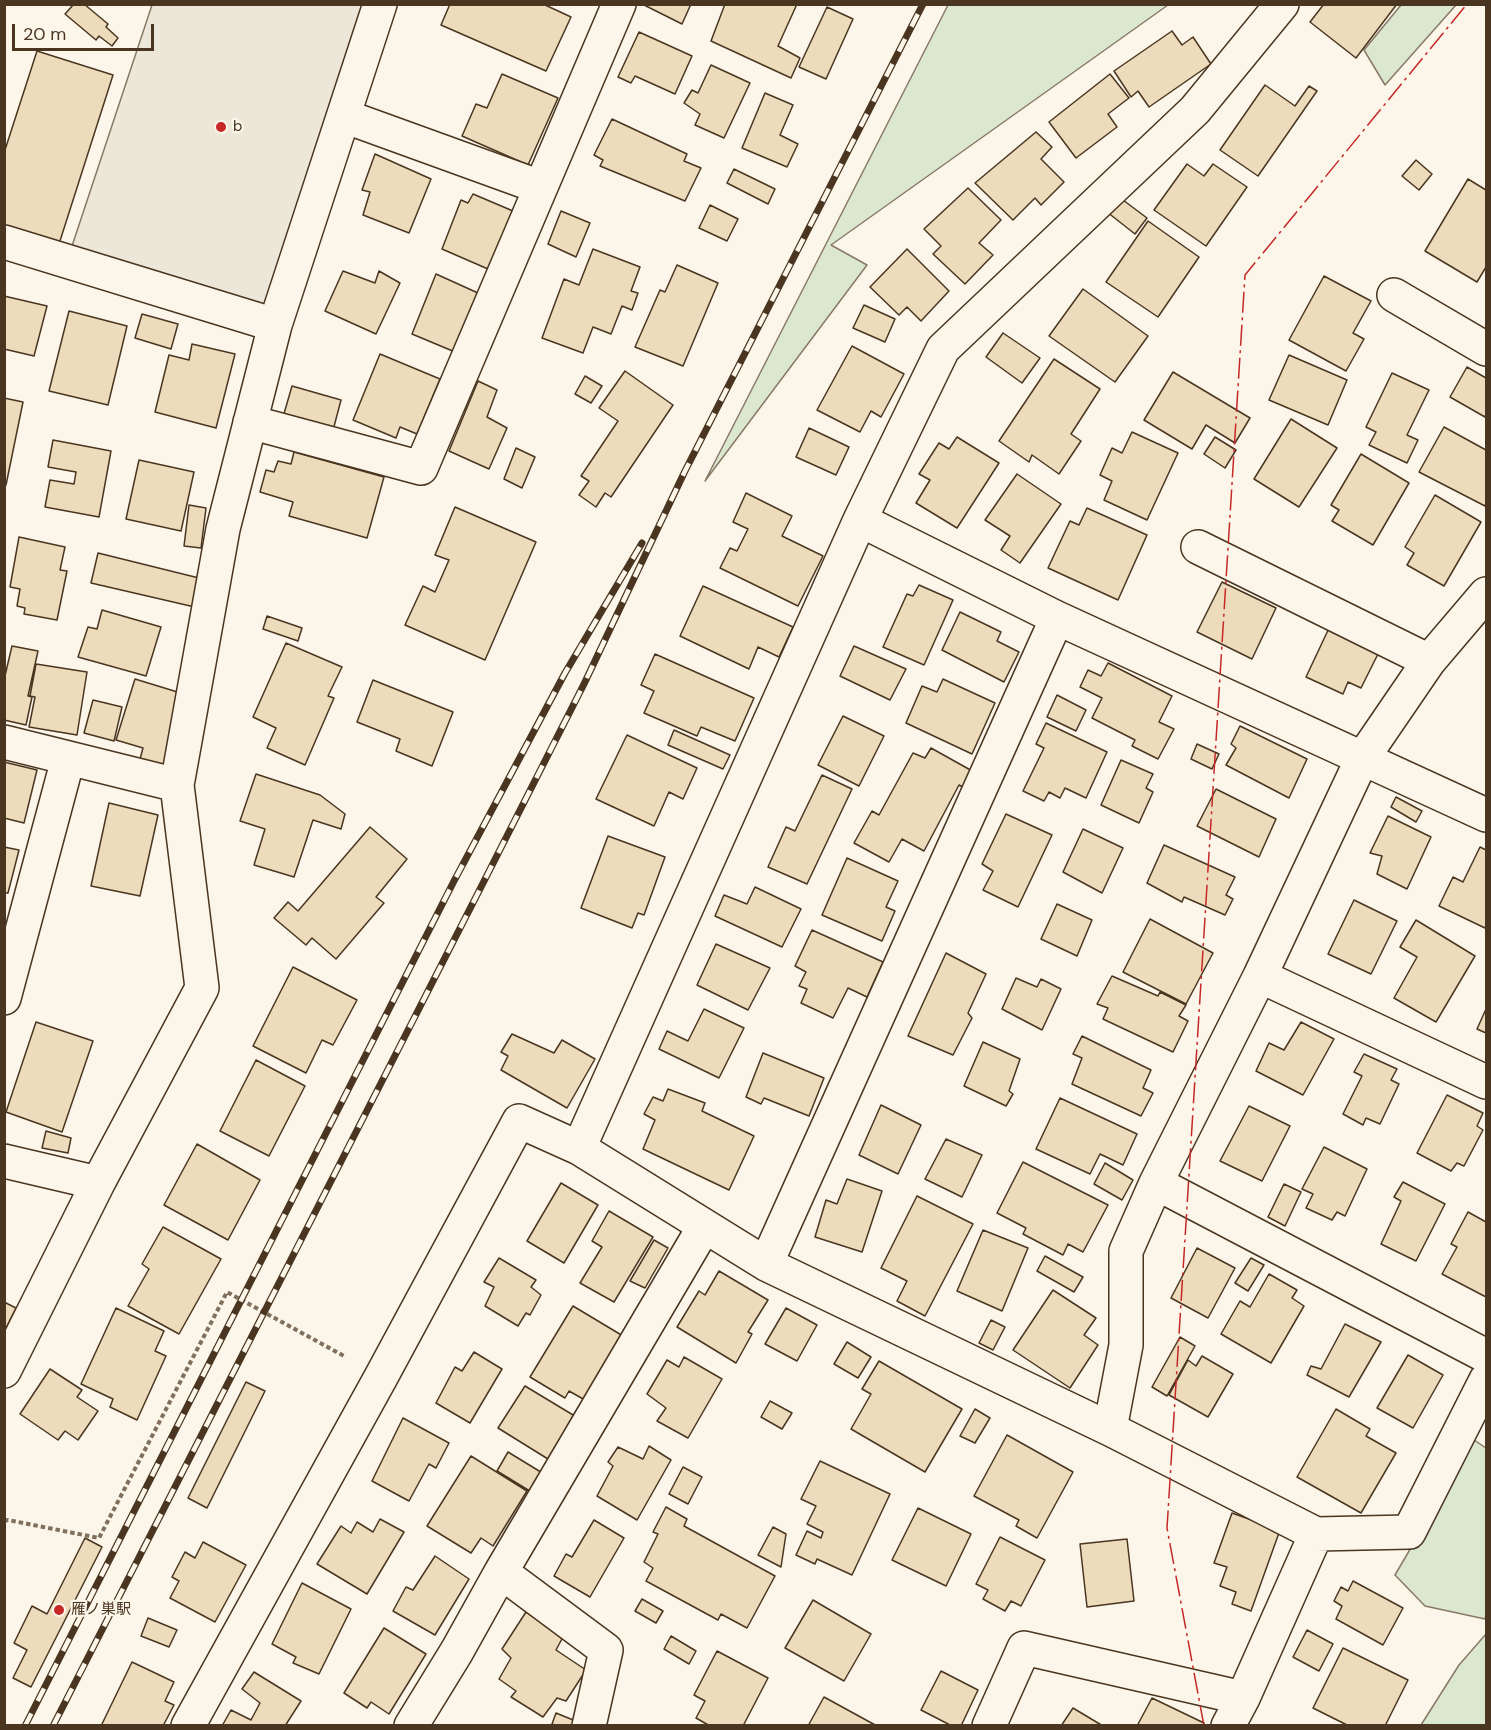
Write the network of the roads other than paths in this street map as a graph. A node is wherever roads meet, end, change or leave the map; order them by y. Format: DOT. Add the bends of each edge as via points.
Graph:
graph roads {
  1 [pos="380,4"];
  2 [pos="619,4"];
  3 [pos="1282,4"];
  4 [pos="344,116"];
  5 [pos="540,188"];
  6 [pos="4,242"];
  7 [pos="1394,295"];
  8 [pos="275,325"];
  9 [pos="1486,349"];
  10 [pos="250,422"];
  11 [pos="860,520"];
  12 [pos="1198,546"];
  13 [pos="1486,594"];
  14 [pos="1057,618"];
  15 [pos="1429,661"];
  16 [pos="4,742"];
  17 [pos="68,759"];
  18 [pos="1362,759"];
  19 [pos="177,785"];
  20 [pos="1486,815"];
  21 [pos="1260,976"];
  22 [pos="4,998"];
  23 [pos="1486,1082"];
  24 [pos="579,1148"];
  25 [pos="4,1161"];
  26 [pos="98,1183"];
  27 [pos="1156,1183"];
  28 [pos="704,1227"];
  29 [pos="766,1264"];
  30 [pos="1486,1356"];
  31 [pos="4,1371"];
  32 [pos="1486,1380"];
  33 [pos="1110,1429"];
  34 [pos="1317,1534"];
  35 [pos="501,1572"];
  36 [pos="1243,1698"];
  37 [pos="188,1725"];
  38 [pos="411,1725"];
  39 [pos="589,1725"];
  40 [pos="989,1725"];
  41 [pos="1228,1725"];
  1 -- 4 [label="street"];
  2 -- 5 [label="street"];
  3 -- 11 [label="street" via="1195,110 943,349"];
  4 -- 5 [label="street"];
  4 -- 8 [label="street"];
  5 -- 10 [label="street" via="421,468"];
  6 -- 8 [label="street"];
  7 -- 9 [label="street"];
  8 -- 10 [label="street"];
  10 -- 19 [label="street" via="224,529"];
  11 -- 14 [label="street"];
  11 -- 24 [label="street"];
  12 -- 15 [label="street"];
  13 -- 15 [label="street"];
  14 -- 18 [label="street"];
  14 -- 29 [label="street"];
  15 -- 18 [label="street"];
  16 -- 17 [label="street"];
  17 -- 19 [label="street"];
  17 -- 22 [label="street"];
  18 -- 20 [label="street"];
  18 -- 21 [label="street"];
  19 -- 26 [label="street" via="202,988"];
  21 -- 23 [label="street"];
  21 -- 27 [label="street"];
  24 -- 28 [label="street"];
  24 -- 37 [label="street" via="519,1121"];
  25 -- 26 [label="street"];
  26 -- 31 [label="street"];
  27 -- 30 [label="street"];
  27 -- 33 [label="street" via="1126,1251 1125,1345"];
  28 -- 29 [label="street"];
  28 -- 35 [label="street"];
  29 -- 33 [label="street"];
  32 -- 34 [label="street" via="1409,1532"];
  33 -- 34 [label="street"];
  34 -- 36 [label="street"];
  35 -- 38 [label="street"];
  35 -- 39 [label="street" via="606,1650"];
  36 -- 40 [label="street" via="1024,1648"];
  36 -- 41 [label="street"];
}
